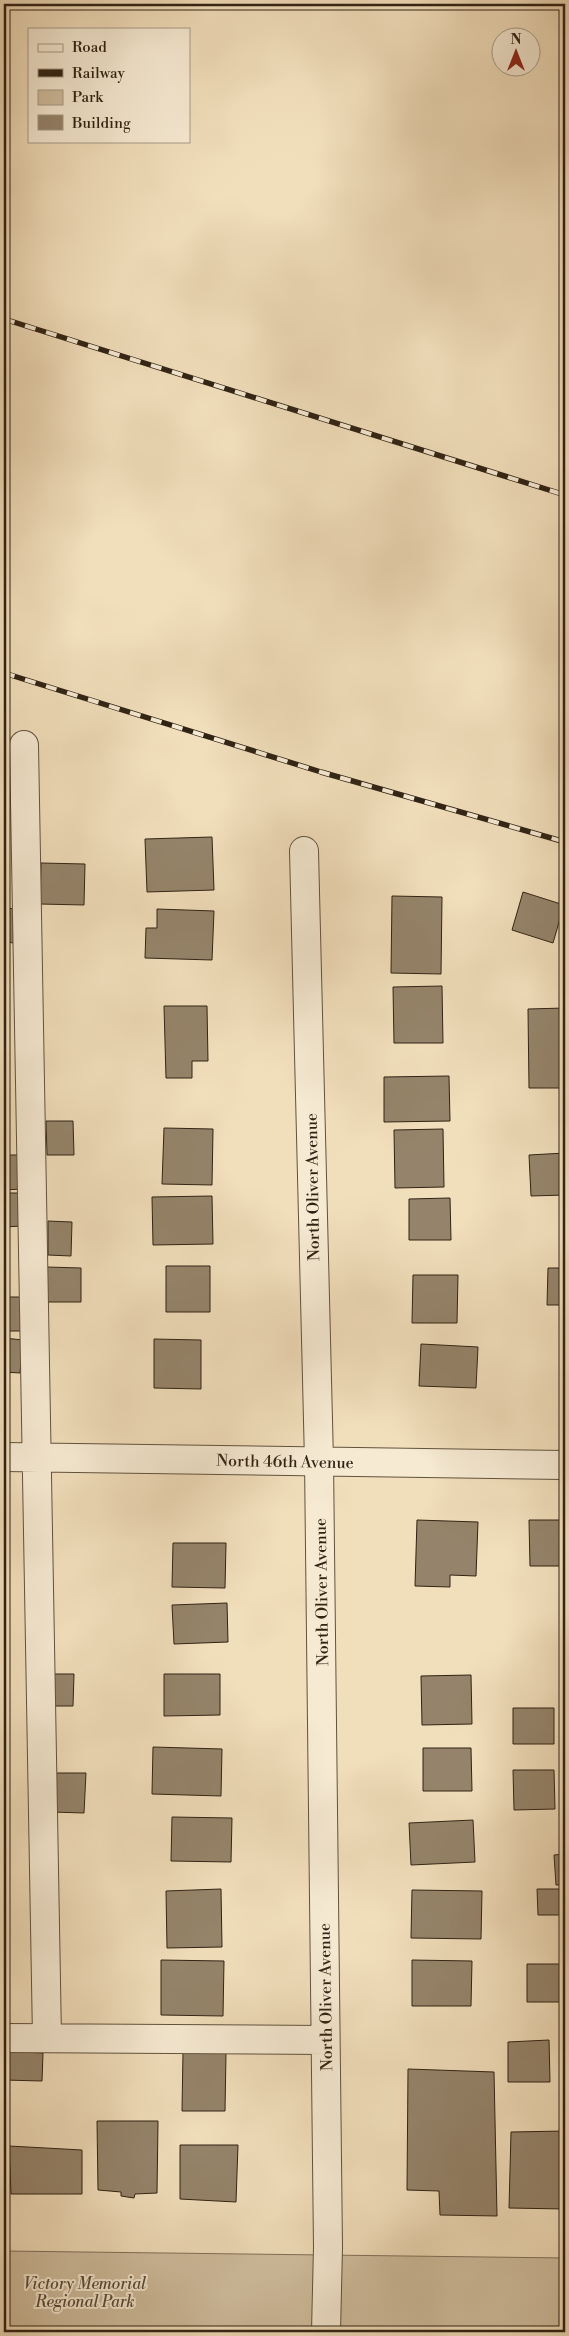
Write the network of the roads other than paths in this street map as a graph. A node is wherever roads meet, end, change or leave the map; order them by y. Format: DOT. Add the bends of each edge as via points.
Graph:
graph roads {
  1 [pos="24,745"];
  2 [pos="304,851"];
  3 [pos="4,1457"];
  4 [pos="37,1457"];
  5 [pos="319,1461"];
  6 [pos="565,1464"];
  7 [pos="4,2038"];
  8 [pos="46,2038"];
  9 [pos="325,2040"];
  10 [pos="326,2332"];
  1 -- 4 [label="street"];
  2 -- 5 [label="street, North Oliver Avenue"];
  3 -- 4 [label="street, North 46th Avenue"];
  4 -- 5 [label="street, North 46th Avenue"];
  4 -- 8 [label="street"];
  5 -- 6 [label="street, North 46th Avenue"];
  5 -- 9 [label="street, North Oliver Avenue"];
  7 -- 8 [label="street"];
  8 -- 9 [label="street"];
  9 -- 10 [label="street, North Oliver Avenue"];
}
